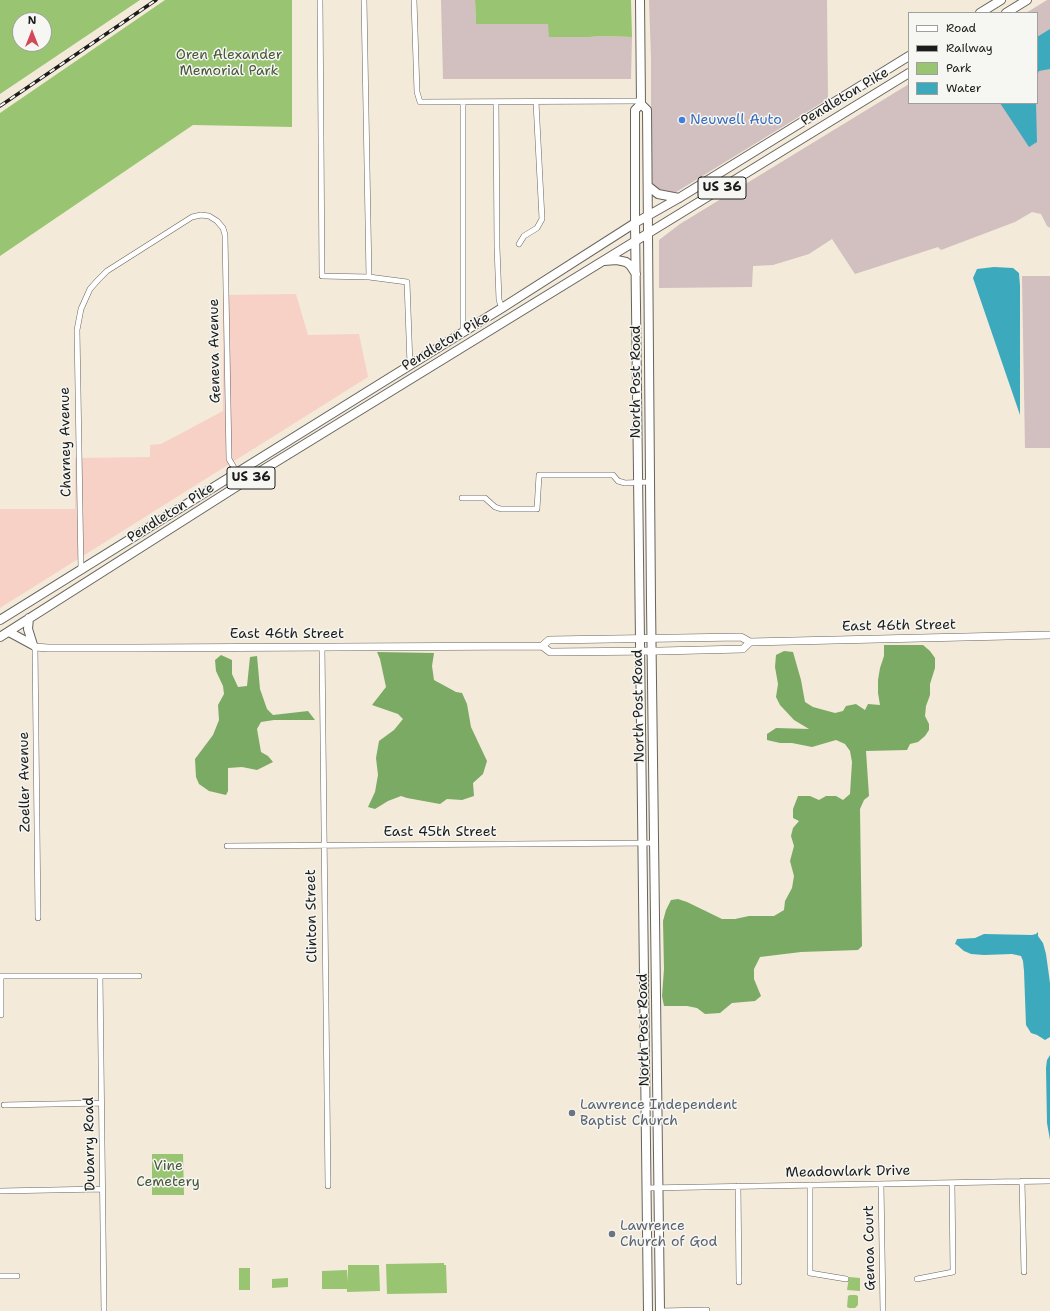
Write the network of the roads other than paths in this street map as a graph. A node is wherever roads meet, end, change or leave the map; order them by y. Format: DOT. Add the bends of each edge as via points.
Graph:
graph roads {
  1 [pos="320,0"];
  2 [pos="364,0"];
  3 [pos="414,0"];
  4 [pos="640,0"];
  5 [pos="1001,0"];
  6 [pos="1027,0"];
  7 [pos="982,12"];
  8 [pos="1008,12"];
  9 [pos="908,57"];
  10 [pos="908,74"];
  11 [pos="496,102"];
  12 [pos="536,102"];
  13 [pos="641,102"];
  14 [pos="462,103"];
  15 [pos="648,186"];
  16 [pos="680,198"];
  17 [pos="648,216"];
  18 [pos="214,218"];
  19 [pos="635,224"];
  20 [pos="648,233"];
  21 [pos="636,240"];
  22 [pos="519,244"];
  23 [pos="602,262"];
  24 [pos="636,274"];
  25 [pos="369,277"];
  26 [pos="502,308"];
  27 [pos="463,332"];
  28 [pos="410,365"];
  29 [pos="236,472"];
  30 [pos="650,482"];
  31 [pos="243,483"];
  32 [pos="638,483"];
  33 [pos="462,498"];
  34 [pos="80,570"];
  35 [pos="30,618"];
  36 [pos="0,620"];
  37 [pos="9,632"];
  38 [pos="1050,635"];
  39 [pos="0,637"];
  40 [pos="639,639"];
  41 [pos="652,639"];
  42 [pos="750,642"];
  43 [pos="34,646"];
  44 [pos="542,646"];
  45 [pos="322,647"];
  46 [pos="639,651"];
  47 [pos="652,651"];
  48 [pos="642,843"];
  49 [pos="654,843"];
  50 [pos="323,844"];
  51 [pos="227,846"];
  52 [pos="38,918"];
  53 [pos="0,976"];
  54 [pos="100,976"];
  55 [pos="139,976"];
  56 [pos="1,1015"];
  57 [pos="101,1104"];
  58 [pos="4,1105"];
  59 [pos="1022,1181"];
  60 [pos="1050,1181"];
  61 [pos="952,1182"];
  62 [pos="881,1184"];
  63 [pos="810,1185"];
  64 [pos="328,1186"];
  65 [pos="738,1186"];
  66 [pos="659,1187"];
  67 [pos="646,1188"];
  68 [pos="102,1189"];
  69 [pos="0,1191"];
  70 [pos="1024,1272"];
  71 [pos="0,1276"];
  72 [pos="17,1276"];
  73 [pos="846,1279"];
  74 [pos="917,1279"];
  75 [pos="739,1282"];
  76 [pos="707,1310"];
  77 [pos="104,1311"];
  78 [pos="648,1311"];
  79 [pos="660,1311"];
  80 [pos="883,1311"];
  1 -- 25 [label="street" via="322,276"];
  2 -- 25 [label="street"];
  3 -- 14 [label="street" via="417,92 420,102"];
  4 -- 13 [label="main road, North Post Road"];
  5 -- 7 [label="main road"];
  6 -- 8 [label="main road"];
  9 -- 16 [label="main road, Pendleton Pike / US 36"];
  10 -- 20 [label="main road, Pendleton Pike / US 36"];
  11 -- 12 [label="street"];
  11 -- 14 [label="street"];
  11 -- 26 [label="street" via="497,247 499,300"];
  12 -- 13 [label="street"];
  12 -- 22 [label="street" via="542,219 537,228 524,236"];
  13 -- 15 [label="main road, North Post Road" via="647,110"];
  13 -- 19 [label="main road, North Post Road" via="635,110"];
  14 -- 27 [label="street"];
  15 -- 16 [label="main road" via="658,194"];
  15 -- 17 [label="main road, North Post Road"];
  16 -- 17 [label="main road, Pendleton Pike / US 36"];
  17 -- 19 [label="main road, Pendleton Pike / US 36"];
  17 -- 20 [label="main road, North Post Road"];
  18 -- 29 [label="street, Geneva Avenue" via="222,226 225,235 229,459"];
  18 -- 34 [label="street, Charney Avenue" via="201,215 192,217 110,270 90,290 80,314 77,333"];
  19 -- 21 [label="main road, North Post Road"];
  19 -- 26 [label="main road, Pendleton Pike / US 36"];
  20 -- 21 [label="main road, Pendleton Pike / US 36"];
  20 -- 30 [label="main road, North Post Road"];
  21 -- 23 [label="main road, Pendleton Pike / US 36"];
  21 -- 24 [label="main road, North Post Road"];
  23 -- 24 [label="main road" via="625,261"];
  23 -- 31 [label="main road, Pendleton Pike / US 36"];
  24 -- 32 [label="main road, North Post Road"];
  25 -- 28 [label="street" via="406,282"];
  26 -- 27 [label="main road, Pendleton Pike / US 36"];
  27 -- 28 [label="main road, Pendleton Pike / US 36"];
  28 -- 29 [label="main road, Pendleton Pike / US 36"];
  29 -- 31 [label="street, Geneva Avenue"];
  29 -- 34 [label="main road, Pendleton Pike / US 36"];
  30 -- 32 [label="street"];
  30 -- 41 [label="main road, North Post Road"];
  31 -- 35 [label="main road, Pendleton Pike / US 36"];
  32 -- 33 [label="street" via="618,481 612,475 539,475 537,509 501,509 485,498"];
  32 -- 40 [label="main road, North Post Road"];
  34 -- 36 [label="main road, Pendleton Pike / US 36"];
  35 -- 37 [label="main road, Pendleton Pike / US 36"];
  35 -- 43 [label="main road" via="28,629"];
  37 -- 39 [label="main road, Pendleton Pike / US 36"];
  37 -- 43 [label="main road"];
  38 -- 42 [label="street, East 46th Street"];
  40 -- 41 [label="street, East 46th Street"];
  40 -- 44 [label="street, East 46th Street" via="549,640"];
  40 -- 46 [label="main road, North Post Road"];
  41 -- 42 [label="street, East 46th Street" via="741,637"];
  41 -- 47 [label="main road, North Post Road"];
  42 -- 47 [label="street, East 46th Street" via="743,649"];
  43 -- 45 [label="street, East 46th Street"];
  43 -- 52 [label="street, Zoeller Avenue"];
  44 -- 45 [label="street, East 46th Street"];
  44 -- 46 [label="street, East 46th Street" via="550,652"];
  45 -- 50 [label="street, Clinton Street"];
  46 -- 47 [label="street, East 46th Street"];
  46 -- 48 [label="main road, North Post Road"];
  47 -- 49 [label="main road, North Post Road"];
  48 -- 49 [label="street, East 45th Street"];
  48 -- 50 [label="street, East 45th Street"];
  48 -- 67 [label="main road, North Post Road"];
  49 -- 66 [label="main road, North Post Road"];
  50 -- 51 [label="street, East 45th Street"];
  50 -- 64 [label="street, Clinton Street"];
  53 -- 54 [label="street"];
  53 -- 56 [label="street"];
  54 -- 55 [label="street"];
  54 -- 57 [label="street, Dubarry Road"];
  57 -- 58 [label="street"];
  57 -- 68 [label="street, Dubarry Road"];
  59 -- 60 [label="street, Meadowlark Drive"];
  59 -- 61 [label="street, Meadowlark Drive"];
  59 -- 70 [label="street"];
  61 -- 62 [label="street, Meadowlark Drive"];
  61 -- 74 [label="street" via="953,1272"];
  62 -- 63 [label="street, Meadowlark Drive"];
  62 -- 80 [label="street, Genoa Court"];
  63 -- 65 [label="street, Meadowlark Drive"];
  63 -- 73 [label="street" via="810,1273"];
  65 -- 66 [label="street, Meadowlark Drive"];
  65 -- 75 [label="street"];
  66 -- 67 [label="street, Meadowlark Drive"];
  66 -- 79 [label="main road, North Post Road"];
  67 -- 78 [label="main road, North Post Road"];
  68 -- 69 [label="street"];
  68 -- 77 [label="street, Dubarry Road"];
  71 -- 72 [label="street"];
  76 -- 79 [label="street"];
}
